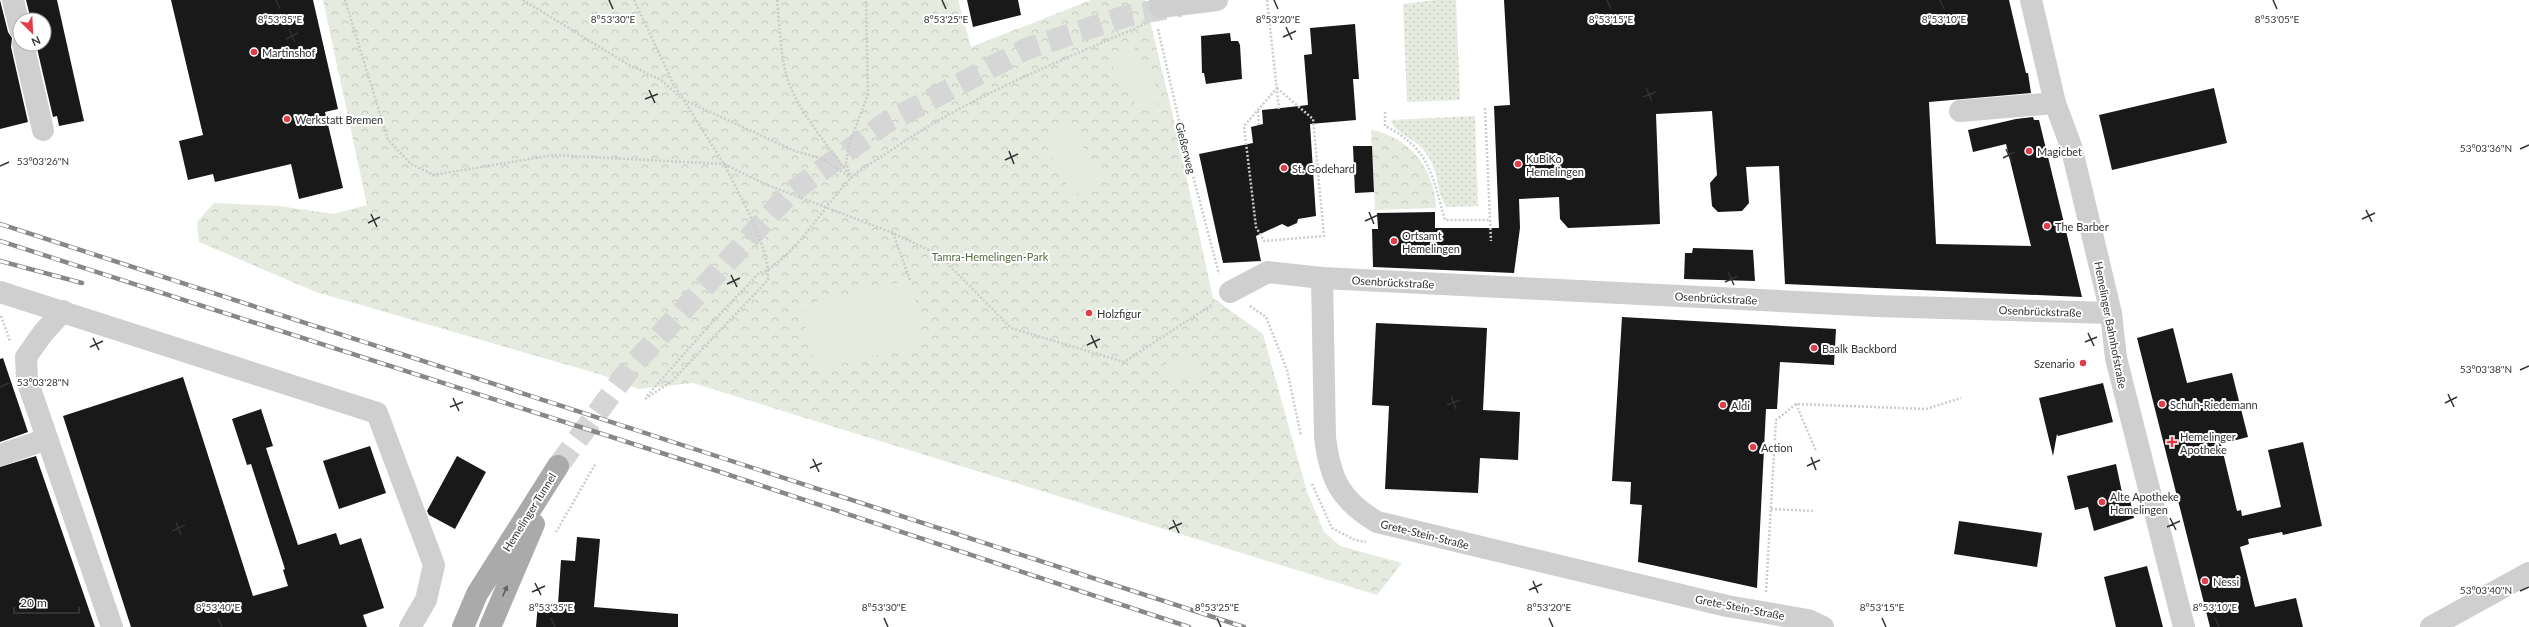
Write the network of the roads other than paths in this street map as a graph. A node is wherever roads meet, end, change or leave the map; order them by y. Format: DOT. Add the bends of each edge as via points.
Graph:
graph roads {
  1 [pos="13,0"];
  2 [pos="1217,0"];
  3 [pos="2031,0"];
  4 [pos="1161,3"];
  5 [pos="16,12"];
  6 [pos="25,52"];
  7 [pos="2055,103"];
  8 [pos="1960,111"];
  9 [pos="43,130"];
  10 [pos="1322,278"];
  11 [pos="0,292"];
  12 [pos="1230,292"];
  13 [pos="63,312"];
  14 [pos="2111,313"];
  15 [pos="47,439"];
  16 [pos="0,455"];
  17 [pos="2529,573"];
  18 [pos="112,627"];
  19 [pos="410,627"];
  20 [pos="463,627"];
  21 [pos="490,627"];
  22 [pos="1823,627"];
  23 [pos="2184,627"];
  24 [pos="2431,627"];
  1 -- 5 [label="street"];
  2 -- 4 [label="street"];
  3 -- 7 [label="street, Hemelinger Bahnhofstraße"];
  6 -- 9 [label="street"];
  7 -- 8 [label="street"];
  7 -- 14 [label="street, Hemelinger Bahnhofstraße" via="2071,146"];
  10 -- 12 [label="street" via="1268,272"];
  10 -- 14 [label="street, Osenbrückstraße" via="1869,306"];
  10 -- 22 [label="street, Grete-Stein-Straße" via="1325,437 1328,461 1336,486 1362,513 1377,522 1422,534 1720,604 1808,620"];
  11 -- 13 [label="street"];
  13 -- 15 [label="street" via="26,357 27,380"];
  13 -- 19 [label="street" via="377,413 434,565 426,600"];
  14 -- 23 [label="street, Hemelinger Bahnhofstraße" via="2116,358"];
  15 -- 16 [label="street"];
  15 -- 18 [label="street"];
  17 -- 24 [label="street"];
  21 -- 20 [label="main road, Hemelinger Tunnel, one-way" via="558,466 477,594"];
}
